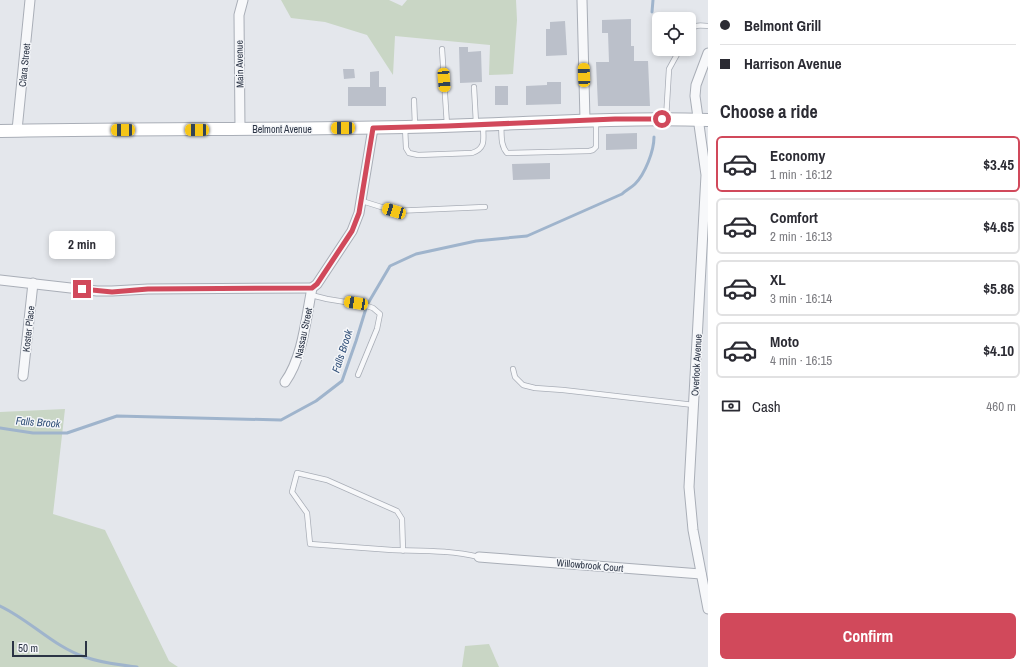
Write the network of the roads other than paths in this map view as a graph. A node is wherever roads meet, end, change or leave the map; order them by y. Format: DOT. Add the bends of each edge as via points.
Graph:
graph roads {
  1 [pos="30,0"];
  2 [pos="243,0"];
  3 [pos="582,0"];
  4 [pos="696,25"];
  5 [pos="708,26"];
  6 [pos="442,49"];
  7 [pos="708,53"];
  8 [pos="676,56"];
  9 [pos="474,87"];
  10 [pos="414,100"];
  11 [pos="666,119"];
  12 [pos="590,120"];
  13 [pos="703,120"];
  14 [pos="501,124"];
  15 [pos="479,125"];
  16 [pos="447,126"];
  17 [pos="410,127"];
  18 [pos="373,128"];
  19 [pos="240,129"];
  20 [pos="0,130"];
  21 [pos="17,130"];
  22 [pos="707,167"];
  23 [pos="362,201"];
  24 [pos="707,206"];
  25 [pos="485,208"];
  26 [pos="0,280"];
  27 [pos="33,283"];
  28 [pos="312,292"];
  29 [pos="513,369"];
  30 [pos="358,375"];
  31 [pos="23,376"];
  32 [pos="285,382"];
  33 [pos="694,405"];
  34 [pos="403,550"];
  35 [pos="479,556"];
  36 [pos="701,574"];
  37 [pos="708,609"];
  1 -- 21 [label="street, Clara Street"];
  2 -- 19 [label="street, Main Avenue" via="239,15"];
  3 -- 12 [label="street"];
  4 -- 5 [label="lane"];
  6 -- 16 [label="lane"];
  7 -- 13 [label="street, Overlook Avenue" via="696,85 695,103"];
  8 -- 11 [label="lane" via="669,69"];
  9 -- 15 [label="lane"];
  10 -- 17 [label="lane"];
  11 -- 12 [label="main road, Belmont Avenue"];
  11 -- 13 [label="main road, Belmont Avenue"];
  12 -- 14 [label="main road, Belmont Avenue"];
  12 -- 14 [label="lane" via="596,147 589,151 507,153 502,144"];
  13 -- 22 [label="street, Overlook Avenue"];
  14 -- 15 [label="main road, Belmont Avenue"];
  15 -- 16 [label="main road, Belmont Avenue"];
  15 -- 17 [label="lane" via="483,145 479,150 472,153 418,155 409,153 406,148"];
  16 -- 17 [label="main road, Belmont Avenue"];
  17 -- 18 [label="main road, Belmont Avenue"];
  18 -- 19 [label="main road, Belmont Avenue"];
  18 -- 23 [label="street, Nassau Street"];
  19 -- 21 [label="main road, Belmont Avenue"];
  20 -- 21 [label="main road, Belmont Avenue"];
  22 -- 24 [label="street, Overlook Avenue"];
  23 -- 25 [label="lane" via="394,211"];
  23 -- 28 [label="street, Nassau Street" via="352,231"];
  24 -- 33 [label="street, Overlook Avenue"];
  26 -- 27 [label="street"];
  27 -- 28 [label="street" via="112,292 148,289"];
  27 -- 31 [label="street, Koster Place"];
  28 -- 30 [label="lane" via="327,299 364,305 380,314 377,329"];
  28 -- 32 [label="street, Nassau Street" via="297,361"];
  29 -- 33 [label="lane" via="515,377 523,385 535,388"];
  33 -- 36 [label="street, Overlook Avenue" via="689,487"];
  34 -- 34 [label="lane" via="310,544 306,513 292,492 297,473 326,480 396,511 402,519"];
  34 -- 35 [label="lane"];
  35 -- 36 [label="street, Willowbrook Court"];
  36 -- 37 [label="street, Overlook Avenue"];
}
